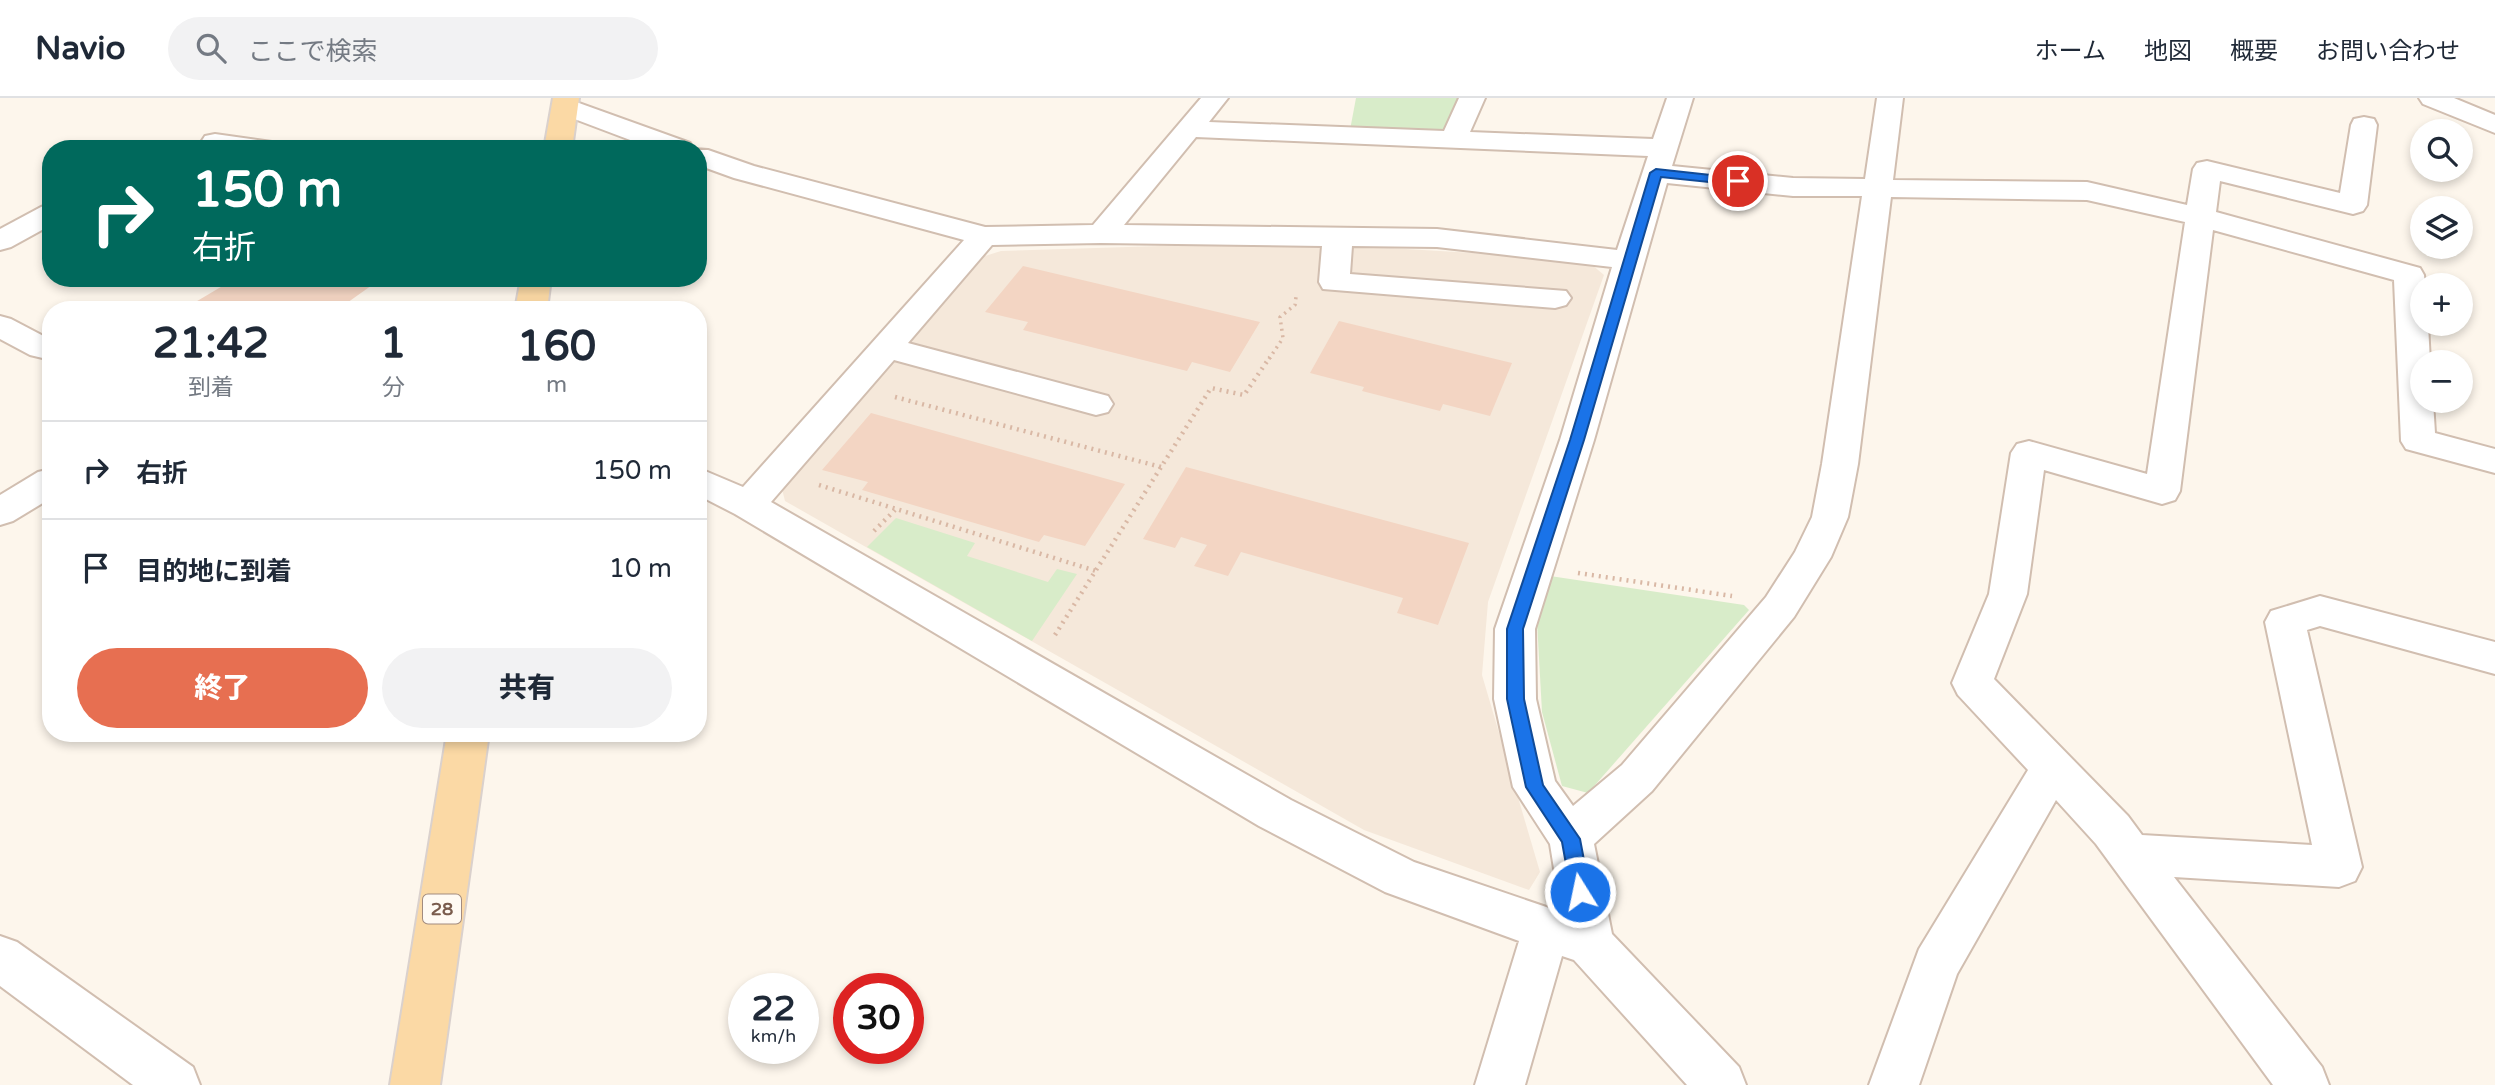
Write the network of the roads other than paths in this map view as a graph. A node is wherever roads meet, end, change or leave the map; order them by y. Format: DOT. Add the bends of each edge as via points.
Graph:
graph roads {
  1 [pos="1214,98"];
  2 [pos="1472,98"];
  3 [pos="1680,98"];
  4 [pos="1882,98"];
  5 [pos="1890,98"];
  6 [pos="1906,98"];
  7 [pos="2432,98"];
  8 [pos="565,102"];
  9 [pos="2364,125"];
  10 [pos="2495,125"];
  11 [pos="1189,129"];
  12 [pos="559,140"];
  13 [pos="658,140"];
  14 [pos="1453,140"];
  15 [pos="707,159"];
  16 [pos="1660,160"];
  17 [pos="1878,190"];
  18 [pos="2200,217"];
  19 [pos="42,219"];
  20 [pos="1101,234"];
  21 [pos="984,236"];
  22 [pos="1338,237"];
  23 [pos="0,241"];
  24 [pos="1629,260"];
  25 [pos="1555,298"];
  26 [pos="0,326"];
  27 [pos="42,348"];
  28 [pos="886,348"];
  29 [pos="1096,404"];
  30 [pos="2495,461"];
  31 [pos="707,485"];
  32 [pos="42,486"];
  33 [pos="748,505"];
  34 [pos="0,512"];
  35 [pos="2495,657"];
  36 [pos="467,742"];
  37 [pos="2052,767"];
  38 [pos="1571,839"];
  39 [pos="2130,854"];
  40 [pos="1568,937"];
  41 [pos="0,958"];
  42 [pos="175,1085"];
  43 [pos="415,1085"];
  44 [pos="1500,1085"];
  45 [pos="1721,1085"];
  46 [pos="1894,1085"];
  47 [pos="2304,1085"];
  1 -- 11 [label="street"];
  2 -- 14 [label="street"];
  3 -- 16 [label="street"];
  4 -- 5 [label="street"];
  5 -- 6 [label="street"];
  5 -- 17 [label="street"];
  7 -- 10 [label="street"];
  8 -- 12 [label="main road"];
  8 -- 13 [label="street"];
  9 -- 18 [label="street" via="2353,205 2207,169"];
  11 -- 14 [label="street"];
  11 -- 20 [label="street"];
  14 -- 16 [label="street"];
  15 -- 21 [label="street"];
  16 -- 17 [label="street" via="1793,187"];
  16 -- 24 [label="street"];
  17 -- 18 [label="street" via="2087,191"];
  17 -- 38 [label="street" via="1840,464 1830,517 1812,556 1782,604 1637,778"];
  18 -- 30 [label="street" via="2409,275 2418,441"];
  18 -- 37 [label="street" via="2162,491 2029,453 2008,594 1972,683"];
  19 -- 23 [label="street"];
  20 -- 21 [label="street"];
  20 -- 22 [label="street"];
  21 -- 28 [label="street"];
  22 -- 24 [label="street" via="1437,239"];
  22 -- 25 [label="street" via="1334,282"];
  24 -- 38 [label="street" via="1515,629 1515,699 1535,787"];
  26 -- 27 [label="street"];
  28 -- 29 [label="street"];
  28 -- 33 [label="street"];
  31 -- 33 [label="street"];
  32 -- 34 [label="street"];
  33 -- 40 [label="street" via="1275,813 1401,878"];
  35 -- 39 [label="street" via="2320,611 2285,622 2339,867"];
  36 -- 43 [label="main road, 28"];
  37 -- 39 [label="street"];
  37 -- 46 [label="street" via="1936,965"];
  38 -- 40 [label="street"];
  39 -- 47 [label="street"];
  40 -- 44 [label="street"];
  40 -- 45 [label="street"];
  41 -- 42 [label="street"];
}
